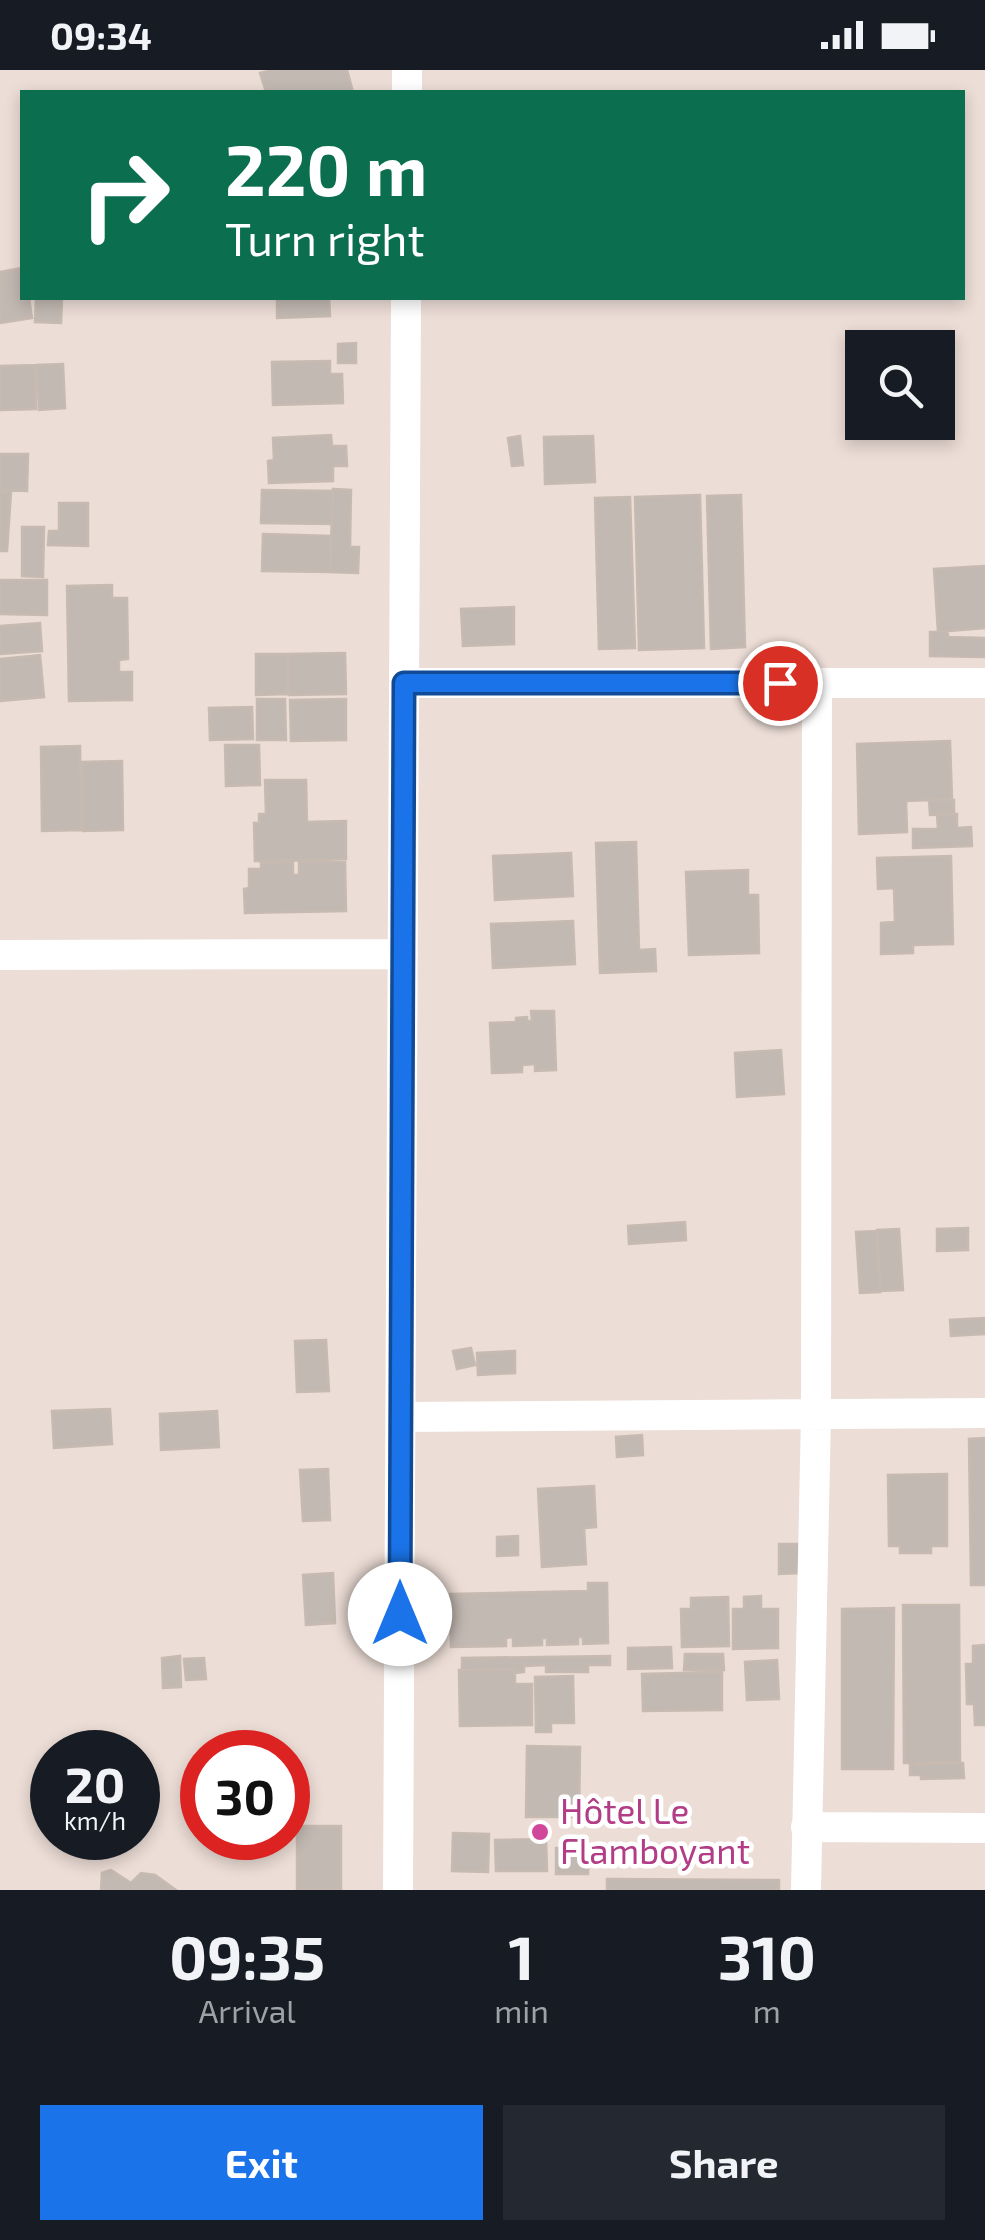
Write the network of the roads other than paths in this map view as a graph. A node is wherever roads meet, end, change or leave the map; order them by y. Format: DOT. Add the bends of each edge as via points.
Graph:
graph roads {
  1 [pos="406,300"];
  2 [pos="985,682"];
  3 [pos="404,683"];
  4 [pos="817,683"];
  5 [pos="402,954"];
  6 [pos="0,955"];
  7 [pos="985,1412"];
  8 [pos="816,1414"];
  9 [pos="400,1417"];
  10 [pos="806,1827"];
  11 [pos="985,1828"];
  12 [pos="398,1890"];
  13 [pos="806,1890"];
  1 -- 3 [label="street"];
  2 -- 4 [label="street"];
  3 -- 4 [label="street"];
  3 -- 5 [label="street"];
  4 -- 8 [label="street"];
  5 -- 6 [label="street"];
  5 -- 9 [label="street"];
  7 -- 8 [label="street"];
  8 -- 9 [label="street"];
  8 -- 10 [label="street"];
  9 -- 12 [label="street"];
  10 -- 11 [label="street"];
  10 -- 13 [label="street"];
}
